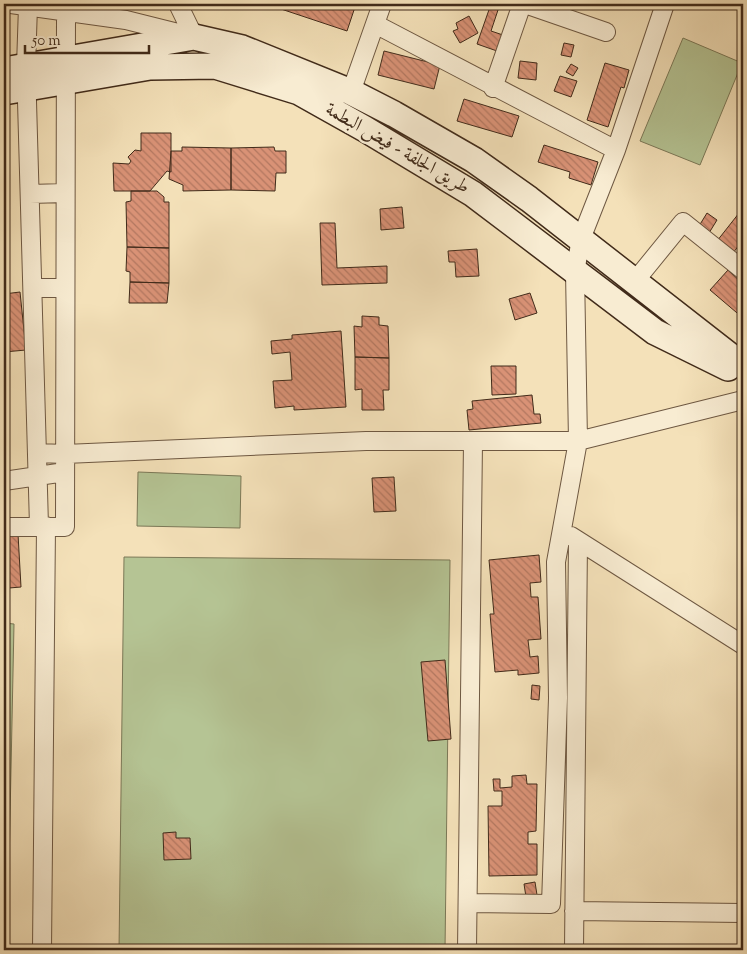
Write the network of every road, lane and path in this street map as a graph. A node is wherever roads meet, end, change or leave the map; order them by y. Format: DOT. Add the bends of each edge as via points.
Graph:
graph roads {
  1 [pos="178,4"];
  2 [pos="382,4"];
  3 [pos="523,4"];
  4 [pos="666,4"];
  5 [pos="20,5"];
  6 [pos="66,12"];
  7 [pos="374,24"];
  8 [pos="606,32"];
  9 [pos="194,37"];
  10 [pos="65,70"];
  11 [pos="15,79"];
  12 [pos="493,88"];
  13 [pos="350,92"];
  14 [pos="616,150"];
  15 [pos="66,193"];
  16 [pos="30,194"];
  17 [pos="581,239"];
  18 [pos="743,270"];
  19 [pos="575,272"];
  20 [pos="635,281"];
  21 [pos="33,288"];
  22 [pos="65,288"];
  23 [pos="743,366"];
  24 [pos="743,375"];
  25 [pos="743,400"];
  26 [pos="578,441"];
  27 [pos="473,442"];
  28 [pos="37,453"];
  29 [pos="65,454"];
  30 [pos="65,472"];
  31 [pos="37,476"];
  32 [pos="4,481"];
  33 [pos="42,526"];
  34 [pos="4,527"];
  35 [pos="560,529"];
  36 [pos="578,540"];
  37 [pos="743,645"];
  38 [pos="468,904"];
  39 [pos="574,911"];
  40 [pos="743,913"];
  41 [pos="42,950"];
  42 [pos="467,950"];
  43 [pos="574,950"];
  1 -- 9 [label="street"];
  2 -- 7 [label="street"];
  3 -- 8 [label="street"];
  3 -- 12 [label="street"];
  4 -- 14 [label="street"];
  5 -- 6 [label="street"];
  5 -- 11 [label="street"];
  6 -- 9 [label="street" via="126,20"];
  6 -- 10 [label="street"];
  7 -- 12 [label="street"];
  7 -- 13 [label="street"];
  9 -- 10 [label="main road"];
  9 -- 13 [label="main road" via="242,48"];
  10 -- 11 [label="main road, طريق الجلفة - فيض البطمة"];
  10 -- 15 [label="street"];
  10 -- 19 [label="main road, طريق الجلفة - فيض البطمة" via="215,66 298,92 473,194"];
  11 -- 16 [label="street"];
  12 -- 14 [label="street"];
  13 -- 17 [label="main road" via="474,160"];
  14 -- 17 [label="street"];
  15 -- 16 [label="street"];
  15 -- 22 [label="street"];
  16 -- 21 [label="street"];
  17 -- 19 [label="street"];
  17 -- 20 [label="main road"];
  18 -- 20 [label="street" via="683,222"];
  19 -- 24 [label="main road, طريق الجلفة - فيض البطمة" via="655,332"];
  19 -- 26 [label="street"];
  20 -- 23 [label="main road"];
  21 -- 22 [label="street"];
  21 -- 28 [label="street"];
  22 -- 29 [label="street"];
  25 -- 26 [label="street"];
  26 -- 27 [label="street"];
  26 -- 35 [label="street"];
  27 -- 29 [label="street" via="366,441"];
  27 -- 38 [label="street"];
  28 -- 29 [label="street"];
  28 -- 31 [label="street"];
  29 -- 30 [label="street"];
  30 -- 31 [label="street"];
  30 -- 33 [label="street" via="65,527"];
  31 -- 32 [label="street"];
  31 -- 33 [label="street"];
  33 -- 34 [label="street"];
  33 -- 41 [label="street"];
  35 -- 36 [label="street"];
  35 -- 38 [label="street" via="556,562 558,698 552,904"];
  36 -- 37 [label="street"];
  36 -- 39 [label="street"];
  38 -- 42 [label="street"];
  39 -- 40 [label="street"];
  39 -- 43 [label="street"];
}
